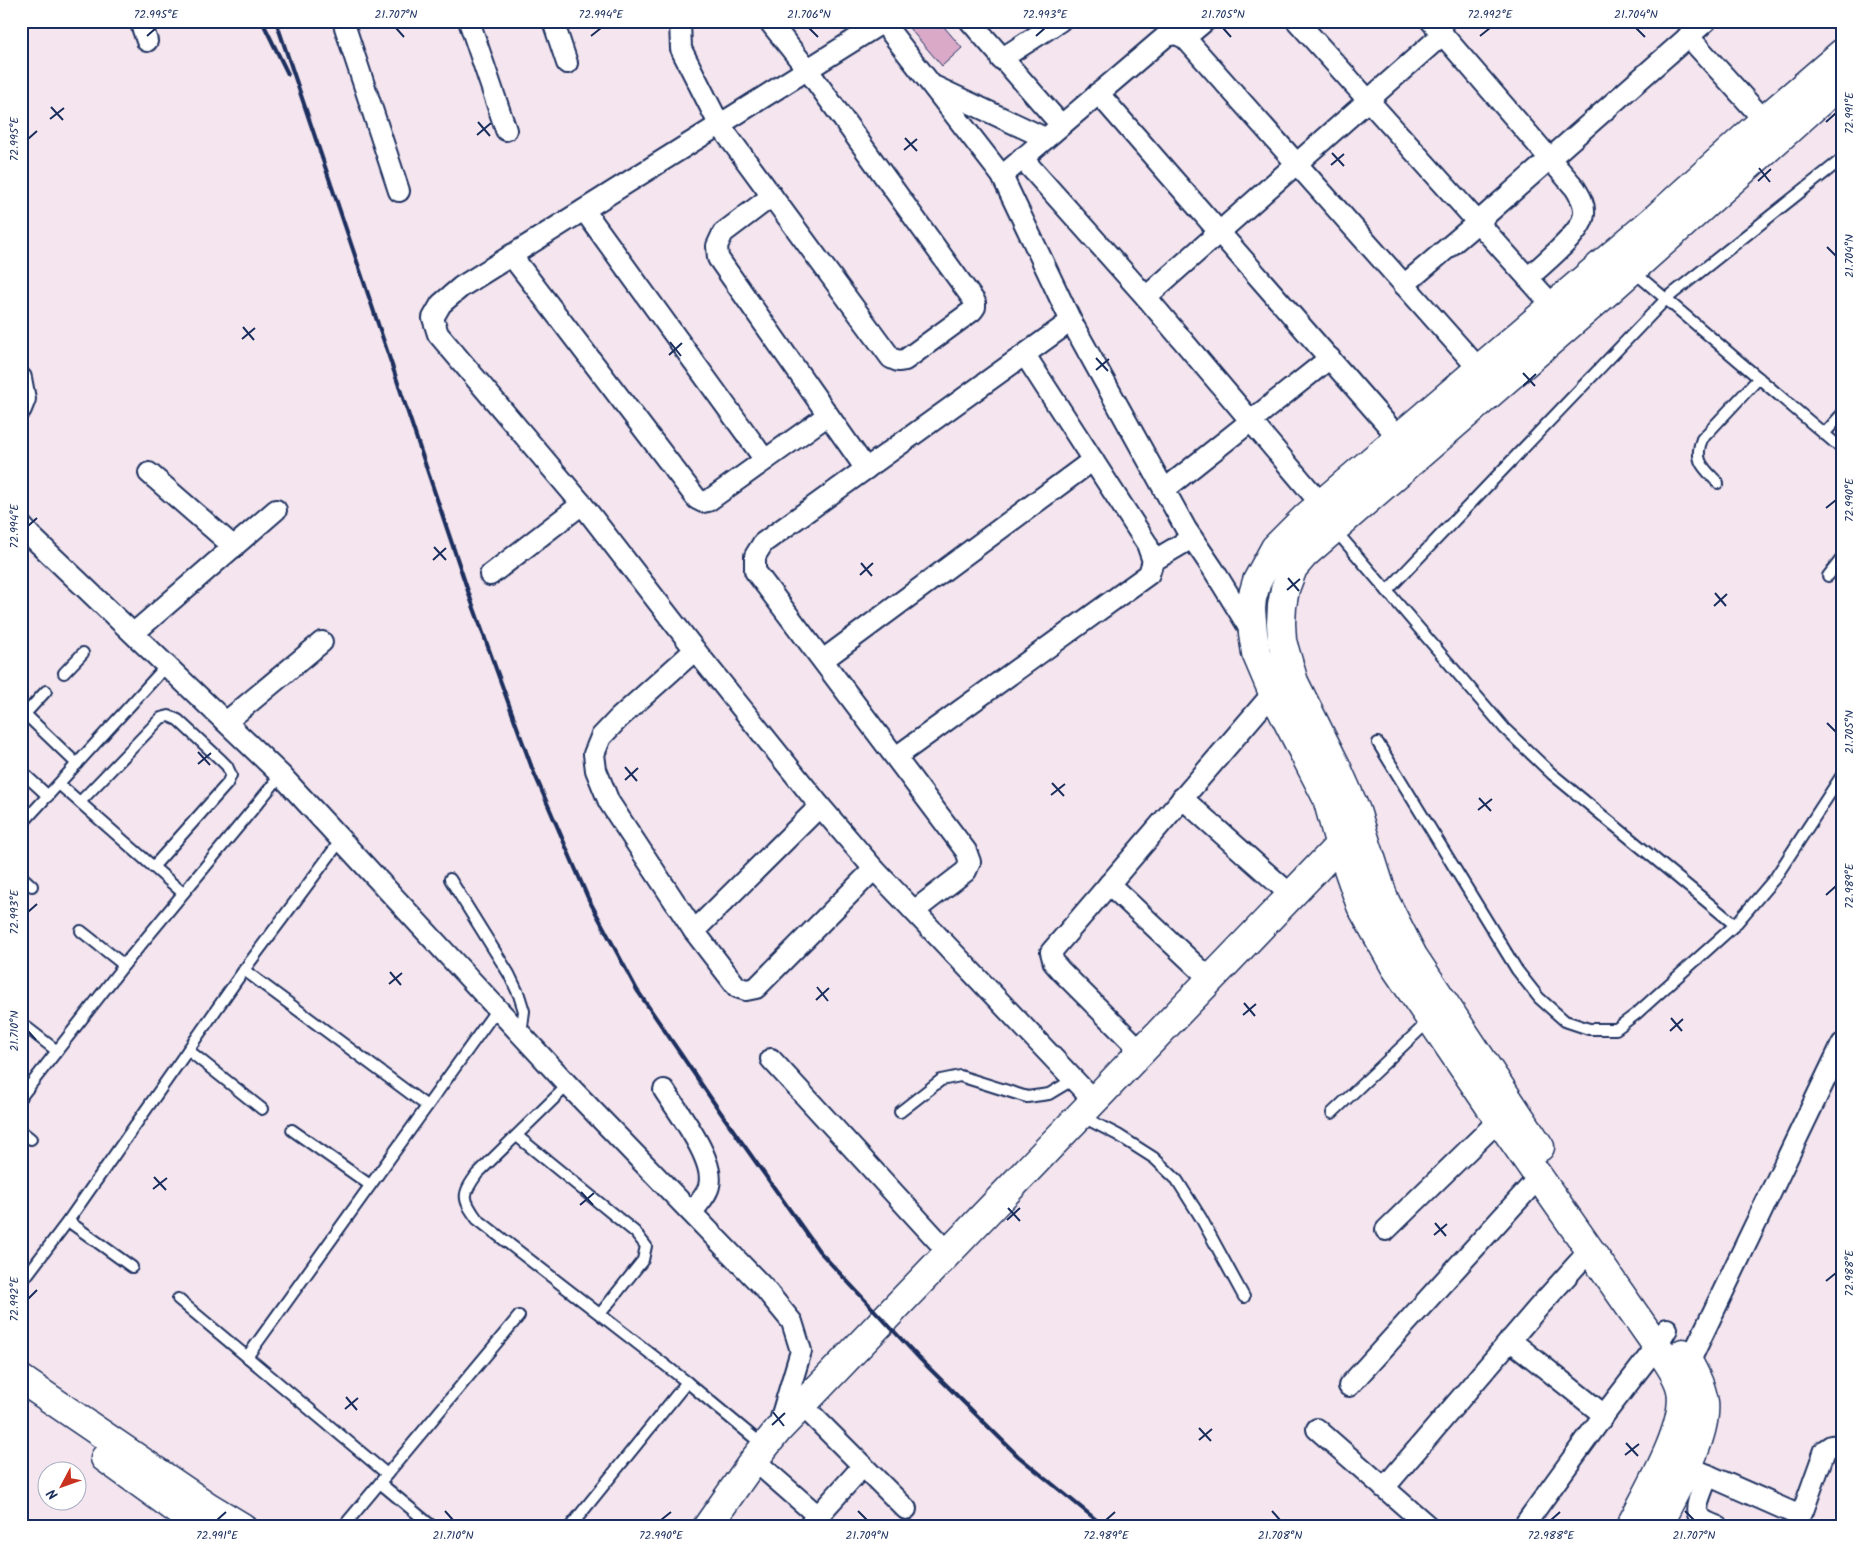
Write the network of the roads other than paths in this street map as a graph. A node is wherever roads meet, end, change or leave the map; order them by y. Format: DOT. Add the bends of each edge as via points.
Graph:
graph roads {
  1 [pos="140,21"];
  2 [pos="342,21"];
  3 [pos="469,21"];
  4 [pos="553,21"];
  5 [pos="680,21"];
  6 [pos="769,21"];
  7 [pos="970,21"];
  8 [pos="1060,21"];
  9 [pos="1205,21"];
  10 [pos="1298,21"];
  11 [pos="1706,21"];
  12 [pos="882,22"];
  13 [pos="1437,28"];
  14 [pos="1688,36"];
  15 [pos="1185,38"];
  16 [pos="147,41"];
  17 [pos="1842,53"];
  18 [pos="1001,59"];
  19 [pos="567,64"];
  20 [pos="807,69"];
  21 [pos="1842,82"];
  22 [pos="932,84"];
  23 [pos="1098,94"];
  24 [pos="1368,100"];
  25 [pos="1764,120"];
  26 [pos="719,124"];
  27 [pos="1061,125"];
  28 [pos="506,130"];
  29 [pos="1045,138"];
  30 [pos="1022,158"];
  31 [pos="1549,158"];
  32 [pos="1842,159"];
  33 [pos="1296,164"];
  34 [pos="1002,176"];
  35 [pos="399,191"];
  36 [pos="772,196"];
  37 [pos="584,210"];
  38 [pos="1478,222"];
  39 [pos="1220,232"];
  40 [pos="511,255"];
  41 [pos="1632,270"];
  42 [pos="1528,278"];
  43 [pos="1404,285"];
  44 [pos="1146,297"];
  45 [pos="1666,299"];
  46 [pos="1553,306"];
  47 [pos="1071,321"];
  48 [pos="1025,355"];
  49 [pos="1330,358"];
  50 [pos="1479,370"];
  51 [pos="21,378"];
  52 [pos="1758,378"];
  53 [pos="21,409"];
  54 [pos="1842,414"];
  55 [pos="828,415"];
  56 [pos="1250,421"];
  57 [pos="1824,434"];
  58 [pos="1398,437"];
  59 [pos="1842,449"];
  60 [pos="765,460"];
  61 [pos="1093,460"];
  62 [pos="866,469"];
  63 [pos="150,473"];
  64 [pos="1718,483"];
  65 [pos="1164,490"];
  66 [pos="582,504"];
  67 [pos="1321,504"];
  68 [pos="276,510"];
  69 [pos="21,525"];
  70 [pos="1335,530"];
  71 [pos="1192,538"];
  72 [pos="234,547"];
  73 [pos="1842,558"];
  74 [pos="1153,561"];
  75 [pos="490,576"];
  76 [pos="1828,576"];
  77 [pos="1387,591"];
  78 [pos="134,633"];
  79 [pos="1253,633"];
  80 [pos="322,642"];
  81 [pos="695,650"];
  82 [pos="84,653"];
  83 [pos="823,660"];
  84 [pos="1286,661"];
  85 [pos="167,665"];
  86 [pos="64,673"];
  87 [pos="46,692"];
  88 [pos="1273,693"];
  89 [pos="23,712"];
  90 [pos="226,722"];
  91 [pos="1378,743"];
  92 [pos="896,757"];
  93 [pos="77,764"];
  94 [pos="21,771"];
  95 [pos="1842,774"];
  96 [pos="281,775"];
  97 [pos="59,784"];
  98 [pos="48,796"];
  99 [pos="1182,798"];
  100 [pos="80,802"];
  101 [pos="820,806"];
  102 [pos="1360,824"];
  103 [pos="21,825"];
  104 [pos="341,840"];
  105 [pos="1340,846"];
  106 [pos="153,867"];
  107 [pos="874,869"];
  108 [pos="21,876"];
  109 [pos="450,879"];
  110 [pos="1109,884"];
  111 [pos="32,886"];
  112 [pos="183,893"];
  113 [pos="1292,896"];
  114 [pos="914,911"];
  115 [pos="1735,924"];
  116 [pos="81,930"];
  117 [pos="694,931"];
  118 [pos="124,965"];
  119 [pos="244,970"];
  120 [pos="1211,980"];
  121 [pos="497,1009"];
  122 [pos="1431,1019"];
  123 [pos="21,1023"];
  124 [pos="521,1035"];
  125 [pos="1842,1044"];
  126 [pos="188,1050"];
  127 [pos="57,1051"];
  128 [pos="1142,1052"];
  129 [pos="771,1058"];
  130 [pos="1074,1079"];
  131 [pos="568,1085"];
  132 [pos="664,1090"];
  133 [pos="21,1097"];
  134 [pos="427,1106"];
  135 [pos="262,1109"];
  136 [pos="1088,1109"];
  137 [pos="900,1112"];
  138 [pos="1332,1114"];
  139 [pos="1499,1120"];
  140 [pos="292,1130"];
  141 [pos="21,1131"];
  142 [pos="517,1136"];
  143 [pos="31,1139"];
  144 [pos="1539,1177"];
  145 [pos="370,1185"];
  146 [pos="692,1212"];
  147 [pos="68,1221"];
  148 [pos="1386,1230"];
  149 [pos="1590,1250"];
  150 [pos="949,1253"];
  151 [pos="132,1267"];
  152 [pos="21,1284"];
  153 [pos="1244,1297"];
  154 [pos="178,1300"];
  155 [pos="600,1314"];
  156 [pos="519,1316"];
  157 [pos="1662,1338"];
  158 [pos="1510,1340"];
  159 [pos="247,1357"];
  160 [pos="1684,1374"];
  161 [pos="21,1379"];
  162 [pos="687,1382"];
  163 [pos="1349,1386"];
  164 [pos="21,1401"];
  165 [pos="802,1405"];
  166 [pos="1604,1414"];
  167 [pos="1317,1429"];
  168 [pos="765,1446"];
  169 [pos="1842,1446"];
  170 [pos="863,1466"];
  171 [pos="1697,1471"];
  172 [pos="383,1478"];
  173 [pos="1384,1488"];
  174 [pos="906,1510"];
  175 [pos="813,1522"];
  176 [pos="201,1527"];
  177 [pos="242,1527"];
  178 [pos="343,1527"];
  179 [pos="433,1527"];
  180 [pos="570,1527"];
  181 [pos="707,1527"];
  182 [pos="1429,1527"];
  183 [pos="1523,1527"];
  184 [pos="1630,1527"];
  185 [pos="1657,1527"];
  186 [pos="1718,1527"];
  1 -- 16 [label="street"];
  2 -- 35 [label="street"];
  3 -- 28 [label="street"];
  4 -- 19 [label="street"];
  5 -- 26 [label="street" via="681,49"];
  6 -- 20 [label="street"];
  7 -- 18 [label="street"];
  8 -- 18 [label="street"];
  9 -- 15 [label="street"];
  10 -- 24 [label="street"];
  11 -- 14 [label="street"];
  12 -- 20 [label="street"];
  12 -- 22 [label="street"];
  13 -- 24 [label="street"];
  13 -- 31 [label="street"];
  14 -- 25 [label="street"];
  14 -- 31 [label="street"];
  15 -- 23 [label="street" via="1176,34 1166,36"];
  15 -- 33 [label="street"];
  17 -- 25 [label="main road"];
  18 -- 27 [label="street"];
  20 -- 26 [label="street"];
  20 -- 36 [label="street" via="975,307 915,354 905,360 891,358"];
  21 -- 41 [label="main road"];
  22 -- 29 [label="street"];
  22 -- 34 [label="street"];
  23 -- 27 [label="street"];
  23 -- 39 [label="street"];
  24 -- 33 [label="street"];
  24 -- 38 [label="street"];
  25 -- 46 [label="main road"];
  26 -- 36 [label="street"];
  26 -- 37 [label="street"];
  27 -- 29 [label="street"];
  29 -- 30 [label="street"];
  30 -- 34 [label="street"];
  30 -- 44 [label="street"];
  31 -- 38 [label="street"];
  31 -- 42 [label="street" via="1575,188 1583,202 1584,214 1580,227"];
  32 -- 45 [label="lane"];
  33 -- 39 [label="street"];
  33 -- 43 [label="street"];
  34 -- 47 [label="street"];
  36 -- 55 [label="street" via="723,233 717,246 718,258"];
  37 -- 40 [label="street"];
  37 -- 60 [label="street"];
  38 -- 42 [label="street"];
  38 -- 43 [label="street"];
  39 -- 44 [label="street"];
  39 -- 49 [label="street"];
  40 -- 60 [label="street" via="697,499 708,501"];
  40 -- 66 [label="street" via="441,304 434,318 438,334"];
  41 -- 45 [label="lane"];
  41 -- 70 [label="main road"];
  42 -- 46 [label="street"];
  43 -- 50 [label="street"];
  44 -- 56 [label="street"];
  45 -- 52 [label="lane"];
  45 -- 77 [label="lane"];
  46 -- 50 [label="main road"];
  47 -- 48 [label="street"];
  47 -- 65 [label="street"];
  48 -- 61 [label="street"];
  48 -- 62 [label="street"];
  49 -- 56 [label="street"];
  49 -- 58 [label="street"];
  50 -- 58 [label="main road"];
  51 -- 53 [label="street" via="25,399"];
  52 -- 57 [label="lane"];
  52 -- 64 [label="lane" via="1702,439 1697,450 1701,464"];
  54 -- 57 [label="lane"];
  55 -- 60 [label="street"];
  55 -- 62 [label="street"];
  56 -- 65 [label="street"];
  56 -- 67 [label="street"];
  57 -- 59 [label="lane"];
  58 -- 67 [label="main road"];
  61 -- 74 [label="street" via="1147,544"];
  61 -- 83 [label="street"];
  62 -- 83 [label="street" via="763,544 755,556 755,570"];
  63 -- 72 [label="street"];
  65 -- 71 [label="street"];
  66 -- 75 [label="street"];
  66 -- 81 [label="street"];
  67 -- 79 [label="main road" via="1284,538 1265,566 1252,598"];
  68 -- 72 [label="street"];
  69 -- 78 [label="street"];
  70 -- 77 [label="lane"];
  70 -- 84 [label="main road" via="1298,561 1289,579 1281,623"];
  71 -- 74 [label="street"];
  71 -- 79 [label="street"];
  72 -- 78 [label="street"];
  73 -- 76 [label="lane"];
  74 -- 92 [label="street" via="1149,574"];
  77 -- 115 [label="lane" via="1505,729 1552,774"];
  78 -- 85 [label="street"];
  79 -- 84 [label="street"];
  79 -- 88 [label="main road" via="1256,653"];
  80 -- 90 [label="street"];
  81 -- 101 [label="street"];
  81 -- 117 [label="street" via="619,718 601,737 594,754 596,770 609,802"];
  82 -- 86 [label="lane"];
  83 -- 92 [label="street"];
  84 -- 102 [label="main road"];
  85 -- 90 [label="street"];
  85 -- 93 [label="lane"];
  87 -- 89 [label="lane"];
  88 -- 99 [label="street"];
  88 -- 105 [label="main road" via="1327,798"];
  89 -- 93 [label="lane"];
  90 -- 96 [label="street"];
  91 -- 115 [label="lane" via="1518,970 1539,998 1566,1021 1589,1029 1616,1029"];
  92 -- 114 [label="street" via="958,839 970,862 966,871"];
  93 -- 97 [label="lane"];
  94 -- 98 [label="lane"];
  95 -- 115 [label="lane" via="1775,878"];
  96 -- 104 [label="street"];
  96 -- 112 [label="lane"];
  97 -- 98 [label="lane"];
  97 -- 100 [label="lane"];
  98 -- 103 [label="lane"];
  99 -- 110 [label="street"];
  99 -- 113 [label="street"];
  100 -- 106 [label="lane"];
  100 -- 106 [label="lane" via="161,718 169,716 178,720 227,766 231,775 227,784"];
  101 -- 107 [label="street"];
  101 -- 117 [label="street"];
  102 -- 105 [label="main road"];
  102 -- 157 [label="main road" via="1384,899 1413,956 1577,1202"];
  104 -- 119 [label="lane"];
  104 -- 121 [label="street"];
  105 -- 113 [label="main road"];
  105 -- 122 [label="main road" via="1361,906 1395,967"];
  106 -- 112 [label="lane"];
  107 -- 114 [label="street"];
  107 -- 117 [label="street" via="756,988 746,990 737,987"];
  108 -- 111 [label="lane"];
  109 -- 124 [label="lane" via="519,995 524,1011"];
  110 -- 120 [label="street"];
  110 -- 128 [label="street" via="1050,956"];
  112 -- 118 [label="lane"];
  113 -- 120 [label="main road"];
  114 -- 130 [label="street"];
  116 -- 118 [label="lane"];
  118 -- 127 [label="lane"];
  119 -- 126 [label="lane"];
  119 -- 134 [label="lane"];
  120 -- 128 [label="main road"];
  121 -- 124 [label="street"];
  121 -- 134 [label="lane"];
  122 -- 138 [label="lane"];
  122 -- 139 [label="main road"];
  123 -- 127 [label="lane"];
  124 -- 131 [label="street"];
  125 -- 160 [label="street"];
  126 -- 135 [label="lane"];
  126 -- 147 [label="lane"];
  127 -- 133 [label="lane"];
  128 -- 136 [label="main road"];
  129 -- 150 [label="street"];
  130 -- 136 [label="street"];
  130 -- 137 [label="lane" via="1049,1094 1027,1097 960,1076 942,1080"];
  131 -- 142 [label="lane"];
  131 -- 146 [label="street"];
  132 -- 146 [label="street" via="703,1152 710,1172 709,1187"];
  134 -- 145 [label="lane"];
  136 -- 150 [label="main road"];
  136 -- 153 [label="lane" via="1118,1135 1154,1158 1177,1180"];
  139 -- 144 [label="main road"];
  139 -- 148 [label="street"];
  140 -- 145 [label="lane"];
  141 -- 143 [label="lane"];
  142 -- 155 [label="lane" via="635,1232 646,1246 643,1260"];
  142 -- 155 [label="lane" via="477,1174 466,1190 466,1204 477,1219"];
  144 -- 149 [label="main road"];
  144 -- 163 [label="street"];
  145 -- 159 [label="lane"];
  146 -- 168 [label="street" via="766,1289 792,1322 800,1351"];
  147 -- 151 [label="lane"];
  147 -- 152 [label="lane"];
  149 -- 157 [label="main road"];
  149 -- 158 [label="street"];
  150 -- 165 [label="main road"];
  154 -- 159 [label="lane"];
  155 -- 162 [label="lane"];
  156 -- 172 [label="lane"];
  157 -- 160 [label="main road" via="1672,1370"];
  157 -- 166 [label="street"];
  158 -- 166 [label="street"];
  158 -- 173 [label="street"];
  159 -- 172 [label="lane"];
  160 -- 171 [label="main road" via="1700,1387 1704,1402"];
  160 -- 184 [label="main road" via="1682,1408 1675,1436"];
  161 -- 177 [label="main road"];
  162 -- 168 [label="lane"];
  162 -- 180 [label="lane"];
  164 -- 176 [label="main road"];
  165 -- 168 [label="main road"];
  165 -- 170 [label="street"];
  166 -- 183 [label="street"];
  167 -- 173 [label="street"];
  168 -- 175 [label="street"];
  168 -- 181 [label="main road"];
  169 -- 171 [label="street" via="1831,1446 1826,1450 1803,1511 1798,1515"];
  170 -- 174 [label="street"];
  170 -- 175 [label="street"];
  171 -- 185 [label="main road"];
  171 -- 186 [label="street" via="1698,1515"];
  172 -- 178 [label="lane"];
  172 -- 179 [label="lane"];
  173 -- 182 [label="street"];
}
